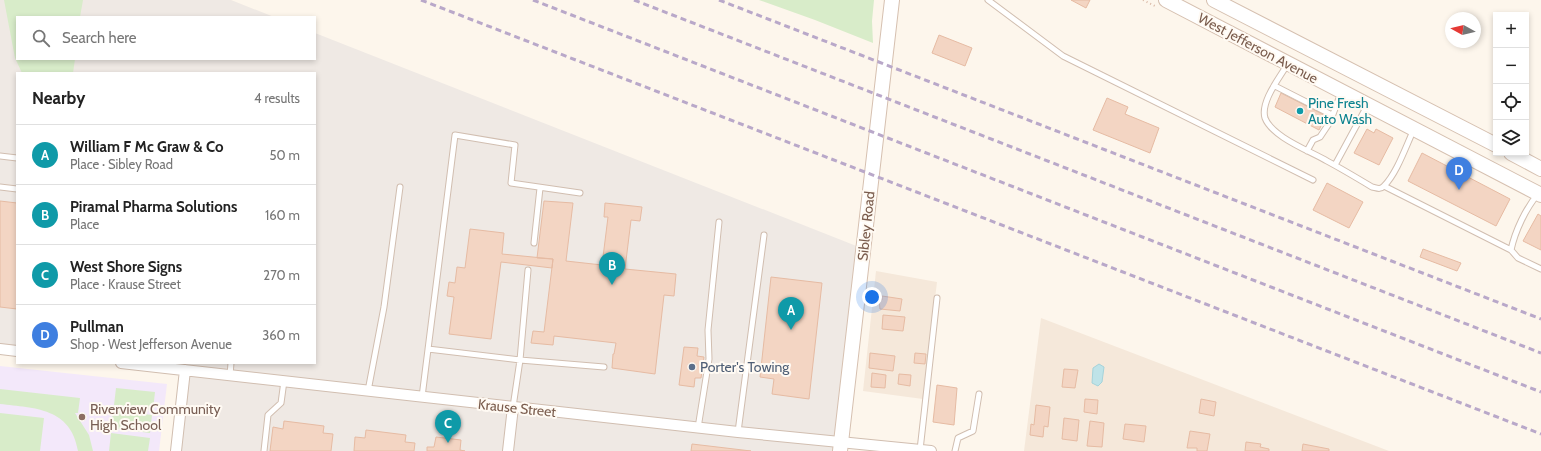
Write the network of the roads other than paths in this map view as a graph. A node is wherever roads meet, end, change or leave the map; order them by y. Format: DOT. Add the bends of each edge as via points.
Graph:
graph roads {
  1 [pos="892,0"];
  2 [pos="988,0"];
  3 [pos="1166,0"];
  4 [pos="1214,0"];
  5 [pos="1311,50"];
  6 [pos="1288,64"];
  7 [pos="1300,71"];
  8 [pos="1275,86"];
  9 [pos="1342,92"];
  10 [pos="1368,105"];
  11 [pos="1332,115"];
  12 [pos="1414,129"];
  13 [pos="1493,143"];
  14 [pos="1307,151"];
  15 [pos="0,156"];
  16 [pos="1517,156"];
  17 [pos="16,158"];
  18 [pos="1335,165"];
  19 [pos="1541,169"];
  20 [pos="1313,180"];
  21 [pos="1384,186"];
  22 [pos="0,187"];
  23 [pos="400,188"];
  24 [pos="540,188"];
  25 [pos="16,189"];
  26 [pos="580,193"];
  27 [pos="1540,194"];
  28 [pos="719,222"];
  29 [pos="764,235"];
  30 [pos="534,243"];
  31 [pos="1512,250"];
  32 [pos="1541,269"];
  33 [pos="528,270"];
  34 [pos="937,298"];
  35 [pos="0,349"];
  36 [pos="428,349"];
  37 [pos="16,351"];
  38 [pos="520,360"];
  39 [pos="130,364"];
  40 [pos="231,364"];
  41 [pos="604,367"];
  42 [pos="184,370"];
  43 [pos="230,375"];
  44 [pos="284,381"];
  45 [pos="368,391"];
  46 [pos="980,394"];
  47 [pos="422,397"];
  48 [pos="513,407"];
  49 [pos="698,428"];
  50 [pos="738,432"];
  51 [pos="841,447"];
  52 [pos="920,450"];
  53 [pos="176,451"];
  54 [pos="264,451"];
  55 [pos="508,451"];
  56 [pos="931,451"];
  57 [pos="955,451"];
  1 -- 51 [label="main road, Sibley Road"];
  2 -- 20 [label="lane" via="1063,56"];
  3 -- 6 [label="main road, West Jefferson Avenue"];
  4 -- 5 [label="main road, West Jefferson Avenue"];
  5 -- 7 [label="main road"];
  5 -- 13 [label="main road, West Jefferson Avenue"];
  6 -- 7 [label="main road, West Jefferson Avenue"];
  6 -- 8 [label="lane"];
  7 -- 9 [label="main road, West Jefferson Avenue"];
  8 -- 11 [label="lane"];
  8 -- 14 [label="lane" via="1269,95 1265,117 1276,132"];
  9 -- 10 [label="main road, West Jefferson Avenue"];
  9 -- 11 [label="lane"];
  10 -- 12 [label="main road, West Jefferson Avenue"];
  10 -- 18 [label="lane"];
  11 -- 14 [label="lane" via="1320,137 1313,140"];
  12 -- 21 [label="lane" via="1398,164"];
  12 -- 27 [label="main road, West Jefferson Avenue"];
  14 -- 18 [label="lane"];
  15 -- 17 [label="lane"];
  16 -- 19 [label="main road"];
  18 -- 21 [label="lane" via="1372,187 1379,189"];
  21 -- 31 [label="lane"];
  22 -- 25 [label="lane"];
  23 -- 45 [label="lane" via="384,307"];
  24 -- 26 [label="lane"];
  24 -- 30 [label="lane"];
  24 -- 36 [label="lane" via="511,183 515,145 455,135"];
  27 -- 31 [label="lane" via="1528,208 1513,240"];
  28 -- 49 [label="lane" via="708,330 708,359"];
  29 -- 50 [label="lane"];
  31 -- 32 [label="lane" via="1518,258"];
  33 -- 38 [label="lane"];
  34 -- 52 [label="lane"];
  35 -- 37 [label="street"];
  36 -- 38 [label="lane"];
  36 -- 47 [label="lane"];
  38 -- 41 [label="lane"];
  38 -- 48 [label="lane"];
  39 -- 42 [label="street, Krause Street"];
  40 -- 43 [label="lane"];
  42 -- 43 [label="street, Krause Street"];
  42 -- 53 [label="street"];
  43 -- 44 [label="street, Krause Street"];
  44 -- 45 [label="street, Krause Street"];
  44 -- 54 [label="lane" via="281,403 268,415"];
  45 -- 47 [label="street, Krause Street"];
  46 -- 57 [label="lane" via="973,431 958,438"];
  47 -- 48 [label="street, Krause Street"];
  48 -- 49 [label="street, Krause Street"];
  48 -- 55 [label="street"];
  49 -- 50 [label="street, Krause Street"];
  50 -- 51 [label="street, Krause Street"];
  51 -- 52 [label="street, Krause Street"];
  52 -- 56 [label="street, Krause Street"];
}
